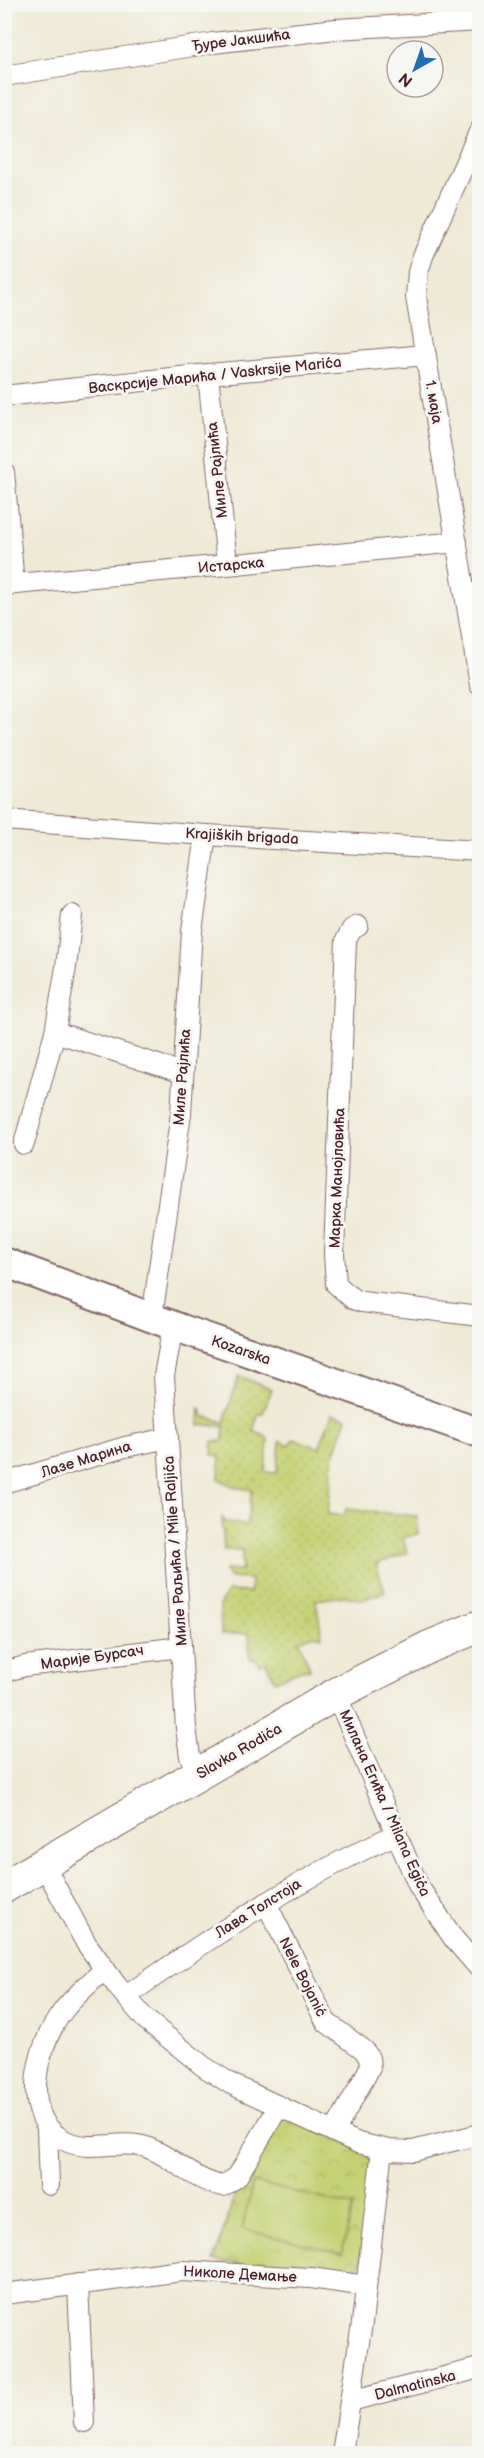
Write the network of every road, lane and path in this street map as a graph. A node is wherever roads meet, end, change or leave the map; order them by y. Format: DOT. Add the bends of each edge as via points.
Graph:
graph roads {
  1 [pos="480,21"];
  2 [pos="4,76"];
  3 [pos="480,129"];
  4 [pos="426,355"];
  5 [pos="208,374"];
  6 [pos="4,396"];
  7 [pos="4,472"];
  8 [pos="457,542"];
  9 [pos="227,566"];
  10 [pos="9,584"];
  11 [pos="480,685"];
  12 [pos="4,820"];
  13 [pos="206,835"];
  14 [pos="480,850"];
  15 [pos="72,915"];
  16 [pos="358,926"];
  17 [pos="55,1032"];
  18 [pos="183,1073"];
  19 [pos="24,1144"];
  20 [pos="4,1262"];
  21 [pos="480,1316"];
  22 [pos="163,1322"];
  23 [pos="480,1433"];
  24 [pos="168,1438"];
  25 [pos="4,1484"];
  26 [pos="480,1626"];
  27 [pos="181,1647"];
  28 [pos="4,1672"];
  29 [pos="336,1694"];
  30 [pos="198,1775"];
  31 [pos="397,1834"];
  32 [pos="44,1864"];
  33 [pos="4,1887"];
  34 [pos="266,1903"];
  35 [pos="105,1969"];
  36 [pos="480,1969"];
  37 [pos="126,1995"];
  38 [pos="279,2106"];
  39 [pos="47,2128"];
  40 [pos="334,2132"];
  41 [pos="480,2134"];
  42 [pos="382,2149"];
  43 [pos="49,2185"];
  44 [pos="78,2284"];
  45 [pos="366,2286"];
  46 [pos="4,2294"];
  47 [pos="480,2368"];
  48 [pos="350,2401"];
  49 [pos="84,2422"];
  50 [pos="342,2454"];
  1 -- 2 [label="street, Ђуре Јакшића" via="336,29 213,43"];
  3 -- 4 [label="street, 1. маја" via="418,272 416,297"];
  4 -- 5 [label="street, Васкрсије Марића / Vaskrsije Marića"];
  4 -- 8 [label="street, 1. маја"];
  5 -- 6 [label="street, Васкрсије Марића / Vaskrsije Marića"];
  5 -- 9 [label="street, Миле Рајлића"];
  7 -- 10 [label="street"];
  8 -- 9 [label="street, Истарска"];
  8 -- 11 [label="street, 1. маја"];
  9 -- 10 [label="street, Истарска"];
  12 -- 13 [label="street, Krajiških brigada"];
  13 -- 14 [label="street, Krajiških brigada"];
  13 -- 18 [label="street, Миле Рајлића" via="192,931"];
  15 -- 17 [label="street"];
  16 -- 21 [label="street, Марка Манојловића" via="346,940 336,1284 362,1302"];
  17 -- 18 [label="street"];
  17 -- 19 [label="street"];
  18 -- 22 [label="street, Миле Рајлића"];
  20 -- 22 [label="street, Kozarska"];
  22 -- 23 [label="street, Kozarska"];
  22 -- 24 [label="street, Миле Раљића / Mile Raljića"];
  24 -- 25 [label="street, Лазе Марина"];
  24 -- 27 [label="street, Миле Раљића / Mile Raljića"];
  26 -- 29 [label="main road, Slavka Rodića"];
  27 -- 28 [label="street, Марије Бурсач" via="25,1666"];
  27 -- 30 [label="street, Миле Раљића / Mile Raljića" via="186,1728 190,1756"];
  29 -- 30 [label="main road, Slavka Rodića"];
  29 -- 31 [label="street, Милана Егића / Milana Egića"];
  30 -- 32 [label="main road, Slavka Rodića"];
  31 -- 34 [label="street, Лава Толстоја" via="306,1878"];
  31 -- 36 [label="street, Милана Егића / Milana Egića" via="419,1887"];
  32 -- 33 [label="main road, Slavka Rodića"];
  32 -- 35 [label="street" via="86,1943"];
  34 -- 37 [label="street, Лава Толстоја"];
  34 -- 40 [label="street, Nele Bojanić" via="326,2022 369,2058 370,2067"];
  35 -- 37 [label="street"];
  35 -- 39 [label="street" via="62,2011 47,2036 38,2064 36,2094"];
  37 -- 38 [label="street" via="167,2039 203,2066"];
  38 -- 39 [label="street" via="237,2177 223,2186 211,2184 143,2146 72,2144"];
  38 -- 40 [label="street"];
  39 -- 43 [label="street"];
  40 -- 42 [label="street" via="358,2144"];
  41 -- 42 [label="street" via="413,2151"];
  42 -- 45 [label="street"];
  44 -- 45 [label="street, Николе Демање" via="182,2271 312,2278"];
  44 -- 46 [label="street, Николе Демање"];
  44 -- 49 [label="street"];
  45 -- 48 [label="street"];
  47 -- 48 [label="street, Dalmatinska"];
  48 -- 50 [label="street"];
}
